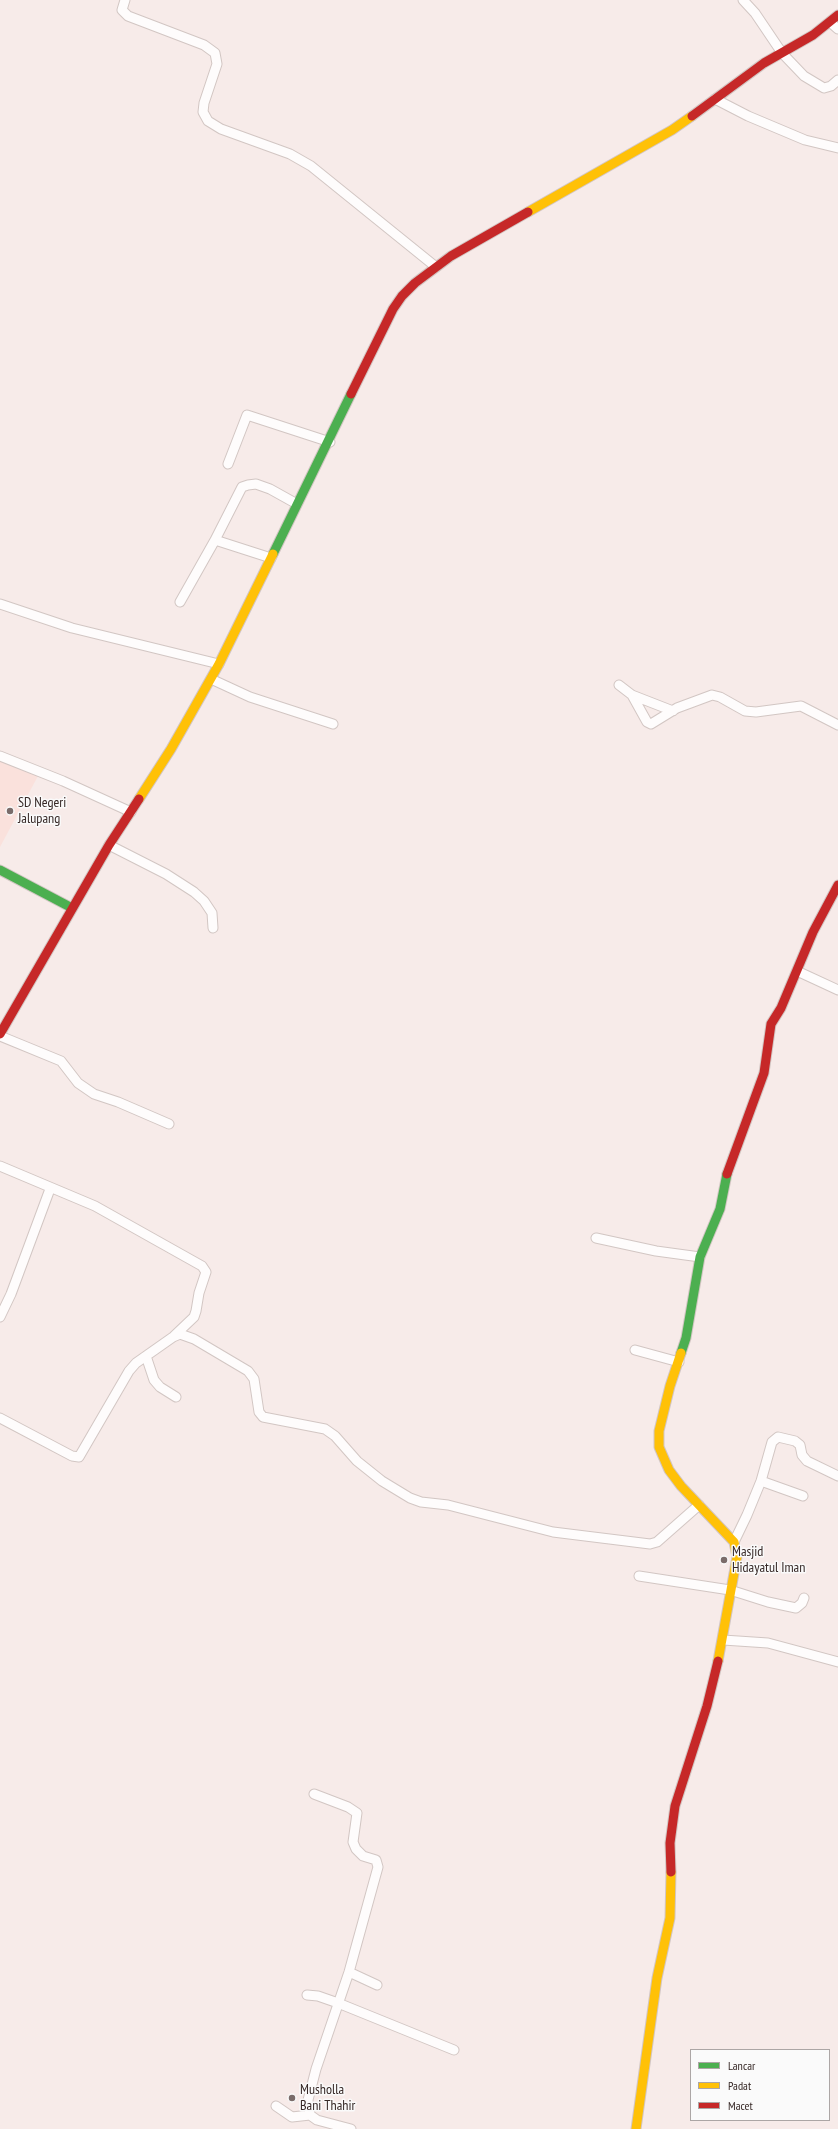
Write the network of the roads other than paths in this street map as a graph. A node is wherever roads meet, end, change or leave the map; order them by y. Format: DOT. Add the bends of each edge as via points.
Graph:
graph roads {
  1 [pos="125,0"];
  2 [pos="743,0"];
  3 [pos="838,15"];
  4 [pos="830,22"];
  5 [pos="838,29"];
  6 [pos="782,53"];
  7 [pos="838,80"];
  8 [pos="834,89"];
  9 [pos="715,99"];
  10 [pos="838,148"];
  11 [pos="436,267"];
  12 [pos="330,442"];
  13 [pos="228,464"];
  14 [pos="297,504"];
  15 [pos="215,540"];
  16 [pos="271,558"];
  17 [pos="180,602"];
  18 [pos="0,604"];
  19 [pos="219,664"];
  20 [pos="211,679"];
  21 [pos="619,685"];
  22 [pos="632,695"];
  23 [pos="673,711"];
  24 [pos="333,724"];
  25 [pos="838,725"];
  26 [pos="0,756"];
  27 [pos="131,812"];
  28 [pos="109,845"];
  29 [pos="0,870"];
  30 [pos="838,885"];
  31 [pos="72,908"];
  32 [pos="213,928"];
  33 [pos="797,971"];
  34 [pos="838,990"];
  35 [pos="0,1035"];
  36 [pos="169,1124"];
  37 [pos="0,1166"];
  38 [pos="50,1189"];
  39 [pos="596,1238"];
  40 [pos="700,1257"];
  41 [pos="0,1317"];
  42 [pos="173,1336"];
  43 [pos="635,1350"];
  44 [pos="146,1356"];
  45 [pos="679,1362"];
  46 [pos="176,1397"];
  47 [pos="0,1418"];
  48 [pos="838,1476"];
  49 [pos="761,1481"];
  50 [pos="803,1496"];
  51 [pos="699,1505"];
  52 [pos="734,1542"];
  53 [pos="639,1576"];
  54 [pos="730,1590"];
  55 [pos="804,1598"];
  56 [pos="723,1640"];
  57 [pos="838,1662"];
  58 [pos="314,1794"];
  59 [pos="349,1972"];
  60 [pos="377,1986"];
  61 [pos="307,1995"];
  62 [pos="338,2003"];
  63 [pos="454,2050"];
  64 [pos="276,2106"];
  65 [pos="310,2115"];
  66 [pos="351,2129"];
  67 [pos="636,2129"];
  1 -- 11 [label="street" via="122,10 128,16 204,45 215,52 217,64 203,112 208,121 221,129 290,154 311,166"];
  2 -- 6 [label="street"];
  3 -- 4 [label="street"];
  4 -- 5 [label="street"];
  4 -- 6 [label="street" via="813,36"];
  6 -- 8 [label="street" via="804,76 822,88"];
  6 -- 9 [label="street"];
  7 -- 8 [label="street"];
  9 -- 10 [label="street" via="794,135"];
  9 -- 11 [label="street" via="672,130"];
  11 -- 12 [label="street" via="402,296 393,309"];
  12 -- 13 [label="street" via="247,415"];
  12 -- 14 [label="street"];
  14 -- 15 [label="street" via="256,484 242,488"];
  14 -- 16 [label="street"];
  15 -- 16 [label="street"];
  15 -- 17 [label="street"];
  16 -- 19 [label="street"];
  18 -- 19 [label="street" via="72,628"];
  19 -- 20 [label="street"];
  20 -- 24 [label="street" via="250,697"];
  20 -- 27 [label="street"];
  21 -- 22 [label="street"];
  22 -- 23 [label="street"];
  22 -- 23 [label="street" via="650,724"];
  23 -- 25 [label="street" via="712,695 745,711 801,706"];
  26 -- 27 [label="street"];
  27 -- 28 [label="street"];
  28 -- 31 [label="street"];
  28 -- 32 [label="street" via="166,874 194,892 212,913"];
  29 -- 31 [label="street"];
  30 -- 33 [label="street" via="813,932"];
  31 -- 35 [label="street"];
  33 -- 34 [label="street"];
  33 -- 40 [label="street" via="771,1024 764,1073 728,1168 720,1209"];
  35 -- 36 [label="street" via="60,1061 78,1083 94,1094"];
  37 -- 38 [label="street"];
  38 -- 41 [label="street"];
  38 -- 42 [label="street" via="118,1218 202,1266 206,1272 194,1317"];
  39 -- 40 [label="street" via="656,1252"];
  40 -- 45 [label="street" via="686,1338"];
  42 -- 44 [label="street"];
  42 -- 51 [label="street" via="180,1334 194,1339 248,1370 254,1379 259,1412 264,1417 325,1429 335,1436 357,1461 382,1481 421,1502 448,1505 553,1532 650,1544 657,1542"];
  43 -- 45 [label="street"];
  44 -- 46 [label="street" via="154,1380"];
  44 -- 47 [label="street" via="126,1375 79,1457 72,1456"];
  45 -- 51 [label="street" via="660,1425 659,1447 669,1470"];
  48 -- 49 [label="street" via="807,1461 802,1455 800,1445 795,1441 778,1437 772,1442"];
  49 -- 50 [label="street"];
  49 -- 52 [label="street"];
  51 -- 52 [label="street"];
  52 -- 54 [label="street" via="738,1557"];
  53 -- 54 [label="street"];
  54 -- 55 [label="street" via="796,1608"];
  54 -- 56 [label="street"];
  56 -- 57 [label="street" via="768,1643"];
  56 -- 67 [label="street" via="707,1706 674,1806 670,1843 670,1918 657,1978"];
  58 -- 59 [label="street" via="357,1813 353,1842 363,1856 376,1860 378,1867"];
  59 -- 60 [label="street"];
  59 -- 62 [label="street"];
  61 -- 62 [label="street"];
  62 -- 63 [label="street"];
  62 -- 65 [label="street" via="309,2090"];
  64 -- 65 [label="street" via="292,2117"];
  65 -- 66 [label="street" via="317,2120"];
}
